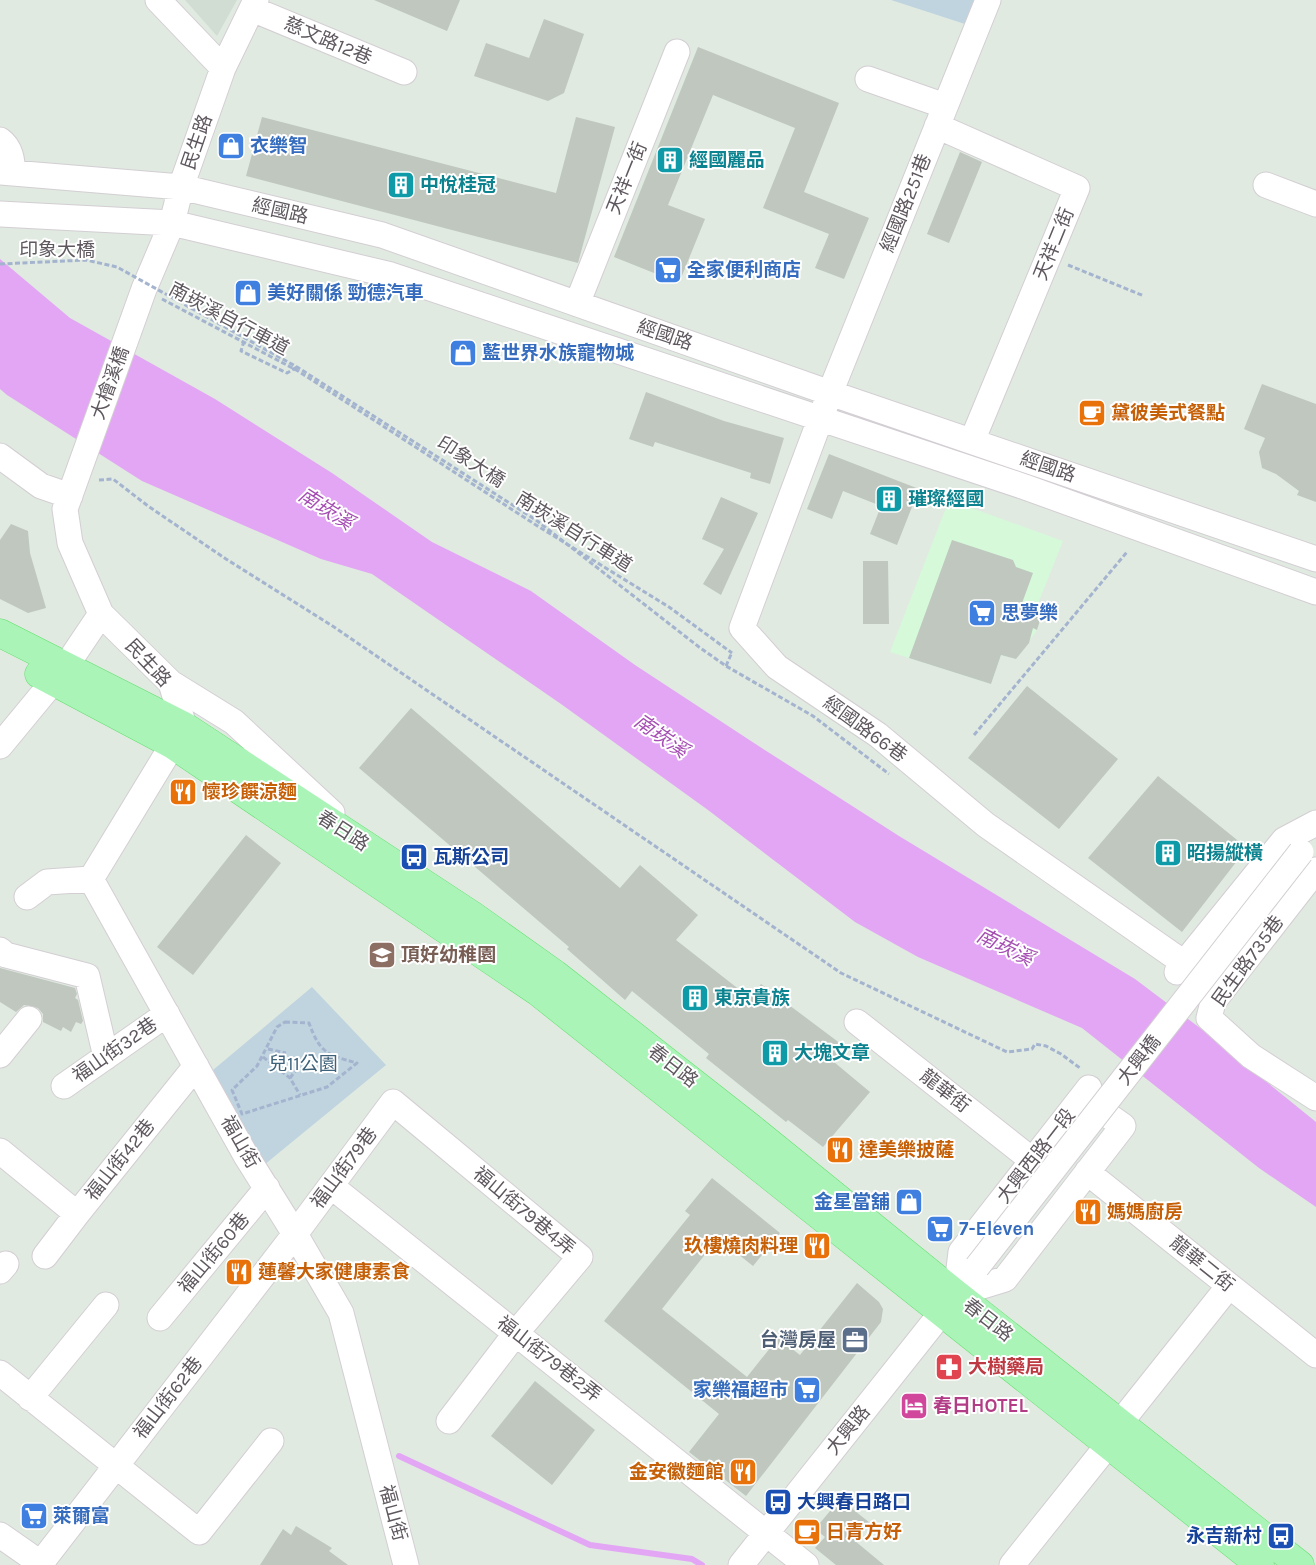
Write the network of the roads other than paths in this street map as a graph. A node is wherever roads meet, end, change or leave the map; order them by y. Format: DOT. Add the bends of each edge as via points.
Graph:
graph roads {
  1 [pos="158,0"];
  2 [pos="988,0"];
  3 [pos="254,5"];
  4 [pos="677,52"];
  5 [pos="223,68"];
  6 [pos="404,72"];
  7 [pos="868,78"];
  8 [pos="941,116"];
  9 [pos="0,140"];
  10 [pos="7,172"];
  11 [pos="1266,185"];
  12 [pos="181,187"];
  13 [pos="1316,204"];
  14 [pos="0,214"];
  15 [pos="172,223"];
  16 [pos="141,297"];
  17 [pos="577,304"];
  18 [pos="825,407"];
  19 [pos="972,441"];
  20 [pos="0,456"];
  21 [pos="81,461"];
  22 [pos="71,492"];
  23 [pos="1316,559"];
  24 [pos="1316,592"];
  25 [pos="101,614"];
  26 [pos="0,633"];
  27 [pos="0,654"];
  28 [pos="60,673"];
  29 [pos="171,684"];
  30 [pos="178,736"];
  31 [pos="0,746"];
  32 [pos="1316,824"];
  33 [pos="367,847"];
  34 [pos="1311,852"];
  35 [pos="91,879"];
  36 [pos="27,897"];
  37 [pos="0,950"];
  38 [pos="167,1014"];
  39 [pos="29,1019"];
  40 [pos="857,1022"];
  41 [pos="0,1055"];
  42 [pos="106,1057"];
  43 [pos="196,1066"];
  44 [pos="64,1086"];
  45 [pos="1316,1098"];
  46 [pos="393,1102"];
  47 [pos="0,1151"];
  48 [pos="1032,1160"];
  49 [pos="1087,1172"];
  50 [pos="330,1186"];
  51 [pos="267,1188"];
  52 [pos="76,1214"];
  53 [pos="296,1234"];
  54 [pos="45,1256"];
  55 [pos="1229,1286"];
  56 [pos="949,1304"];
  57 [pos="106,1305"];
  58 [pos="160,1318"];
  59 [pos="516,1333"];
  60 [pos="1316,1355"];
  61 [pos="0,1373"];
  62 [pos="30,1398"];
  63 [pos="449,1421"];
  64 [pos="1114,1434"];
  65 [pos="271,1441"];
  66 [pos="117,1465"];
  67 [pos="767,1532"];
  68 [pos="0,1535"];
  69 [pos="42,1564"];
  70 [pos="406,1565"];
  71 [pos="741,1565"];
  72 [pos="806,1565"];
  73 [pos="1012,1565"];
  74 [pos="1260,1565"];
  75 [pos="1300,1565"];
  1 -- 5 [label="street"];
  2 -- 8 [label="street, 經國路251巷"];
  3 -- 5 [label="street, 民生路"];
  3 -- 6 [label="street, 慈文路12巷"];
  4 -- 17 [label="street, 天祥一街"];
  5 -- 12 [label="street, 民生路"];
  7 -- 8 [label="street"];
  8 -- 18 [label="street, 經國路251巷"];
  8 -- 19 [label="street, 天祥二街" via="1077,188"];
  9 -- 10 [label="street" via="6,144 12,157"];
  10 -- 12 [label="street, 經國路"];
  11 -- 13 [label="street"];
  12 -- 15 [label="street, 民生路"];
  12 -- 17 [label="street, 經國路" via="382,235"];
  14 -- 15 [label="street, 經國路"];
  15 -- 16 [label="street, 民生路"];
  15 -- 18 [label="street, 經國路" via="391,275"];
  16 -- 21 [label="street, 大檜溪橋"];
  17 -- 18 [label="street, 經國路"];
  18 -- 19 [label="street, 經國路"];
  18 -- 24 [label="street, 經國路" via="1025,487"];
  18 -- 32 [label="street, 經國路66巷" via="742,628 777,667 878,735 986,824 1181,968 1284,840"];
  19 -- 23 [label="street, 經國路"];
  20 -- 22 [label="street" via="42,486"];
  21 -- 22 [label="street, 民生路"];
  22 -- 25 [label="street, 民生路" via="65,509 70,544"];
  25 -- 28 [label="street"];
  25 -- 29 [label="street, 民生路"];
  26 -- 28 [label="main road, 春日路"];
  27 -- 28 [label="main road, 春日路"];
  28 -- 30 [label="main road, 春日路"];
  28 -- 31 [label="street"];
  29 -- 30 [label="street, 民生路"];
  29 -- 33 [label="street" via="234,722"];
  30 -- 33 [label="main road, 春日路"];
  30 -- 35 [label="street"];
  30 -- 56 [label="main road, 春日路" via="538,992"];
  33 -- 56 [label="main road, 春日路" via="555,974 750,1127"];
  34 -- 45 [label="street, 民生路735巷" via="1213,1002 1209,1018 1251,1056"];
  34 -- 56 [label="street, 大興橋, bridge"];
  35 -- 36 [label="street" via="47,882"];
  35 -- 38 [label="street, 福山街"];
  37 -- 42 [label="street" via="6,955 87,976"];
  38 -- 42 [label="street, 福山街32巷"];
  38 -- 43 [label="street, 福山街"];
  39 -- 41 [label="street"];
  40 -- 48 [label="street, 龍華街"];
  42 -- 44 [label="street, 福山街32巷"];
  43 -- 51 [label="street, 福山街"];
  43 -- 52 [label="street, 福山街42巷"];
  46 -- 50 [label="street, 福山街79巷"];
  46 -- 59 [label="street, 福山街79巷4弄" via="580,1256"];
  47 -- 52 [label="street"];
  48 -- 49 [label="street, 大興西路一段" via="1085,1086 1123,1126"];
  48 -- 56 [label="street, 大興西路一段" via="962,1252"];
  49 -- 55 [label="street, 龍華二街"];
  49 -- 56 [label="street, 大興西路一段" via="1005,1279"];
  50 -- 53 [label="street, 福山街79巷"];
  50 -- 59 [label="street, 福山街79巷2弄"];
  51 -- 53 [label="street, 福山街"];
  51 -- 58 [label="street, 福山街60巷"];
  52 -- 54 [label="street, 福山街42巷"];
  53 -- 66 [label="street, 福山街62巷"];
  53 -- 70 [label="street, 福山街" via="341,1313"];
  55 -- 60 [label="street, 龍華二街"];
  55 -- 64 [label="street"];
  56 -- 64 [label="main road, 春日路"];
  56 -- 67 [label="street, 大興路"];
  57 -- 62 [label="street"];
  59 -- 63 [label="street"];
  59 -- 67 [label="street, 福山街79巷2弄"];
  61 -- 62 [label="street"];
  62 -- 66 [label="street"];
  64 -- 73 [label="street"];
  64 -- 74 [label="main road, 春日路"];
  64 -- 75 [label="main road, 春日路"];
  65 -- 66 [label="street" via="199,1532"];
  66 -- 69 [label="street, 福山街62巷"];
  67 -- 71 [label="street, 大興路"];
  67 -- 72 [label="street, 福山街79巷2弄"];
  68 -- 69 [label="street"];
}
